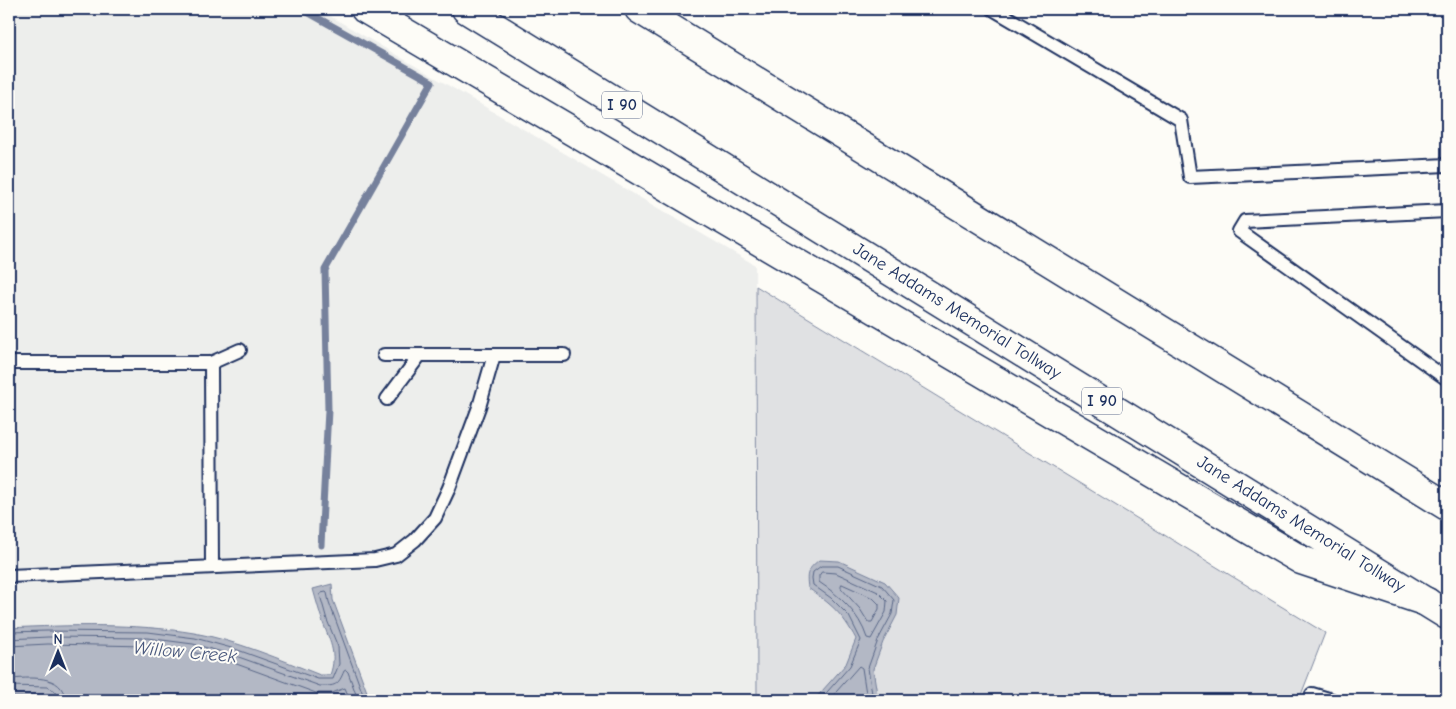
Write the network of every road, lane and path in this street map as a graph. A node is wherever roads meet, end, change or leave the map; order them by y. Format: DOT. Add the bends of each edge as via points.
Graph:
graph roads {
  1 [pos="365,9"];
  2 [pos="466,9"];
  3 [pos="639,9"];
  4 [pos="675,9"];
  5 [pos="993,9"];
  6 [pos="719,58"];
  7 [pos="1447,165"];
  8 [pos="1447,211"];
  9 [pos="240,350"];
  10 [pos="384,355"];
  11 [pos="420,355"];
  12 [pos="494,355"];
  13 [pos="564,355"];
  14 [pos="9,363"];
  15 [pos="211,363"];
  16 [pos="1447,379"];
  17 [pos="387,399"];
  18 [pos="1447,506"];
  19 [pos="212,567"];
  20 [pos="9,576"];
  21 [pos="1437,608"];
  22 [pos="1310,700"];
  23 [pos="1332,700"];
  1 -- 21 [label="highway" via="1301,560"];
  2 -- 21 [label="highway, Jane Addams Memorial Tollway / I 90"];
  3 -- 6 [label="highway"];
  4 -- 6 [label="highway"];
  5 -- 7 [label="lane" via="1181,120 1190,177"];
  6 -- 18 [label="highway"];
  8 -- 16 [label="lane" via="1245,220 1238,231"];
  9 -- 15 [label="lane"];
  10 -- 11 [label="lane"];
  11 -- 12 [label="lane"];
  11 -- 17 [label="lane"];
  12 -- 13 [label="lane"];
  12 -- 19 [label="lane" via="476,416 435,518 396,555 375,560"];
  14 -- 15 [label="lane"];
  15 -- 19 [label="lane"];
  19 -- 20 [label="lane"];
  22 -- 23 [label="lane" via="1312,694"];
}
